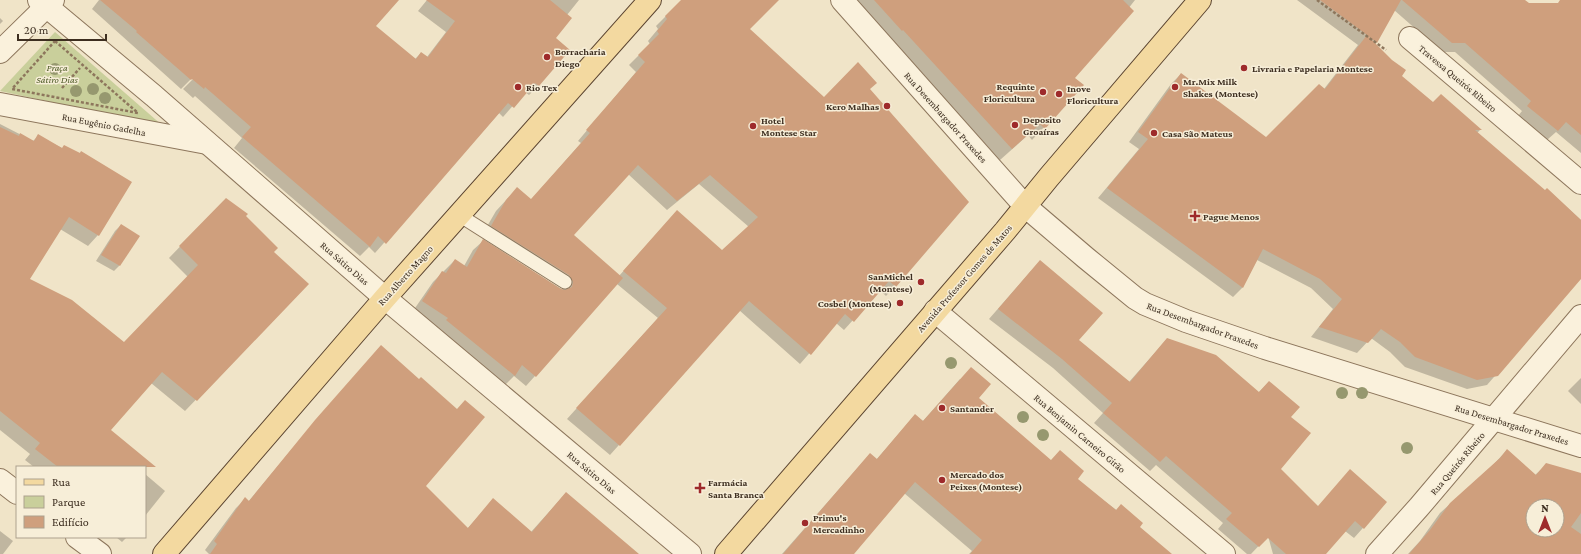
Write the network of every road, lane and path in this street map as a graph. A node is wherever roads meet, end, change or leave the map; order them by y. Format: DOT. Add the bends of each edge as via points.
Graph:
graph roads {
  1 [pos="650,0"];
  2 [pos="842,0"];
  3 [pos="1200,0"];
  4 [pos="1317,0"];
  5 [pos="46,2"];
  6 [pos="1410,38"];
  7 [pos="0,52"];
  8 [pos="83,64"];
  9 [pos="54,97"];
  10 [pos="0,104"];
  11 [pos="209,144"];
  12 [pos="1581,183"];
  13 [pos="1025,206"];
  14 [pos="459,214"];
  15 [pos="565,282"];
  16 [pos="385,298"];
  17 [pos="935,311"];
  18 [pos="1581,316"];
  19 [pos="1495,418"];
  20 [pos="1581,446"];
  21 [pos="0,480"];
  22 [pos="16,492"];
  23 [pos="78,538"];
  24 [pos="100,554"];
  25 [pos="164,554"];
  26 [pos="690,554"];
  27 [pos="726,554"];
  28 [pos="1224,554"];
  29 [pos="1377,554"];
  1 -- 14 [label="main road, Rua Alberto Magno"];
  2 -- 13 [label="street, Rua Desembargador Praxedes"];
  3 -- 13 [label="main road, Avenida Professor Gomes de Matos"];
  4 -- 6 [label="path, Travessa Queirós Ribeiro" via="1397,58"];
  5 -- 7 [label="street"];
  5 -- 11 [label="street, Rua Sátiro Dias"];
  6 -- 12 [label="street, Travessa Queirós Ribeiro"];
  8 -- 9 [label="path"];
  8 -- 9 [label="path" via="56,41 12,89"];
  8 -- 9 [label="path" via="138,113"];
  10 -- 11 [label="street, Rua Eugênio Gadelha"];
  11 -- 16 [label="street, Rua Sátiro Dias"];
  13 -- 17 [label="main road, Avenida Professor Gomes de Matos"];
  13 -- 19 [label="street, Rua Desembargador Praxedes" via="1135,298 1155,309 1265,348"];
  14 -- 15 [label="lane"];
  14 -- 16 [label="main road, Rua Alberto Magno"];
  16 -- 25 [label="main road, Rua Alberto Magno"];
  16 -- 26 [label="street, Rua Sátiro Dias"];
  17 -- 27 [label="main road, Avenida Professor Gomes de Matos"];
  17 -- 28 [label="street, Rua Benjamin Carneiro Girão"];
  18 -- 19 [label="street, Rua Queirós Ribeiro"];
  19 -- 20 [label="street, Rua Desembargador Praxedes"];
  19 -- 29 [label="street, Rua Queirós Ribeiro"];
  21 -- 22 [label="street"];
  23 -- 24 [label="street"];
}
